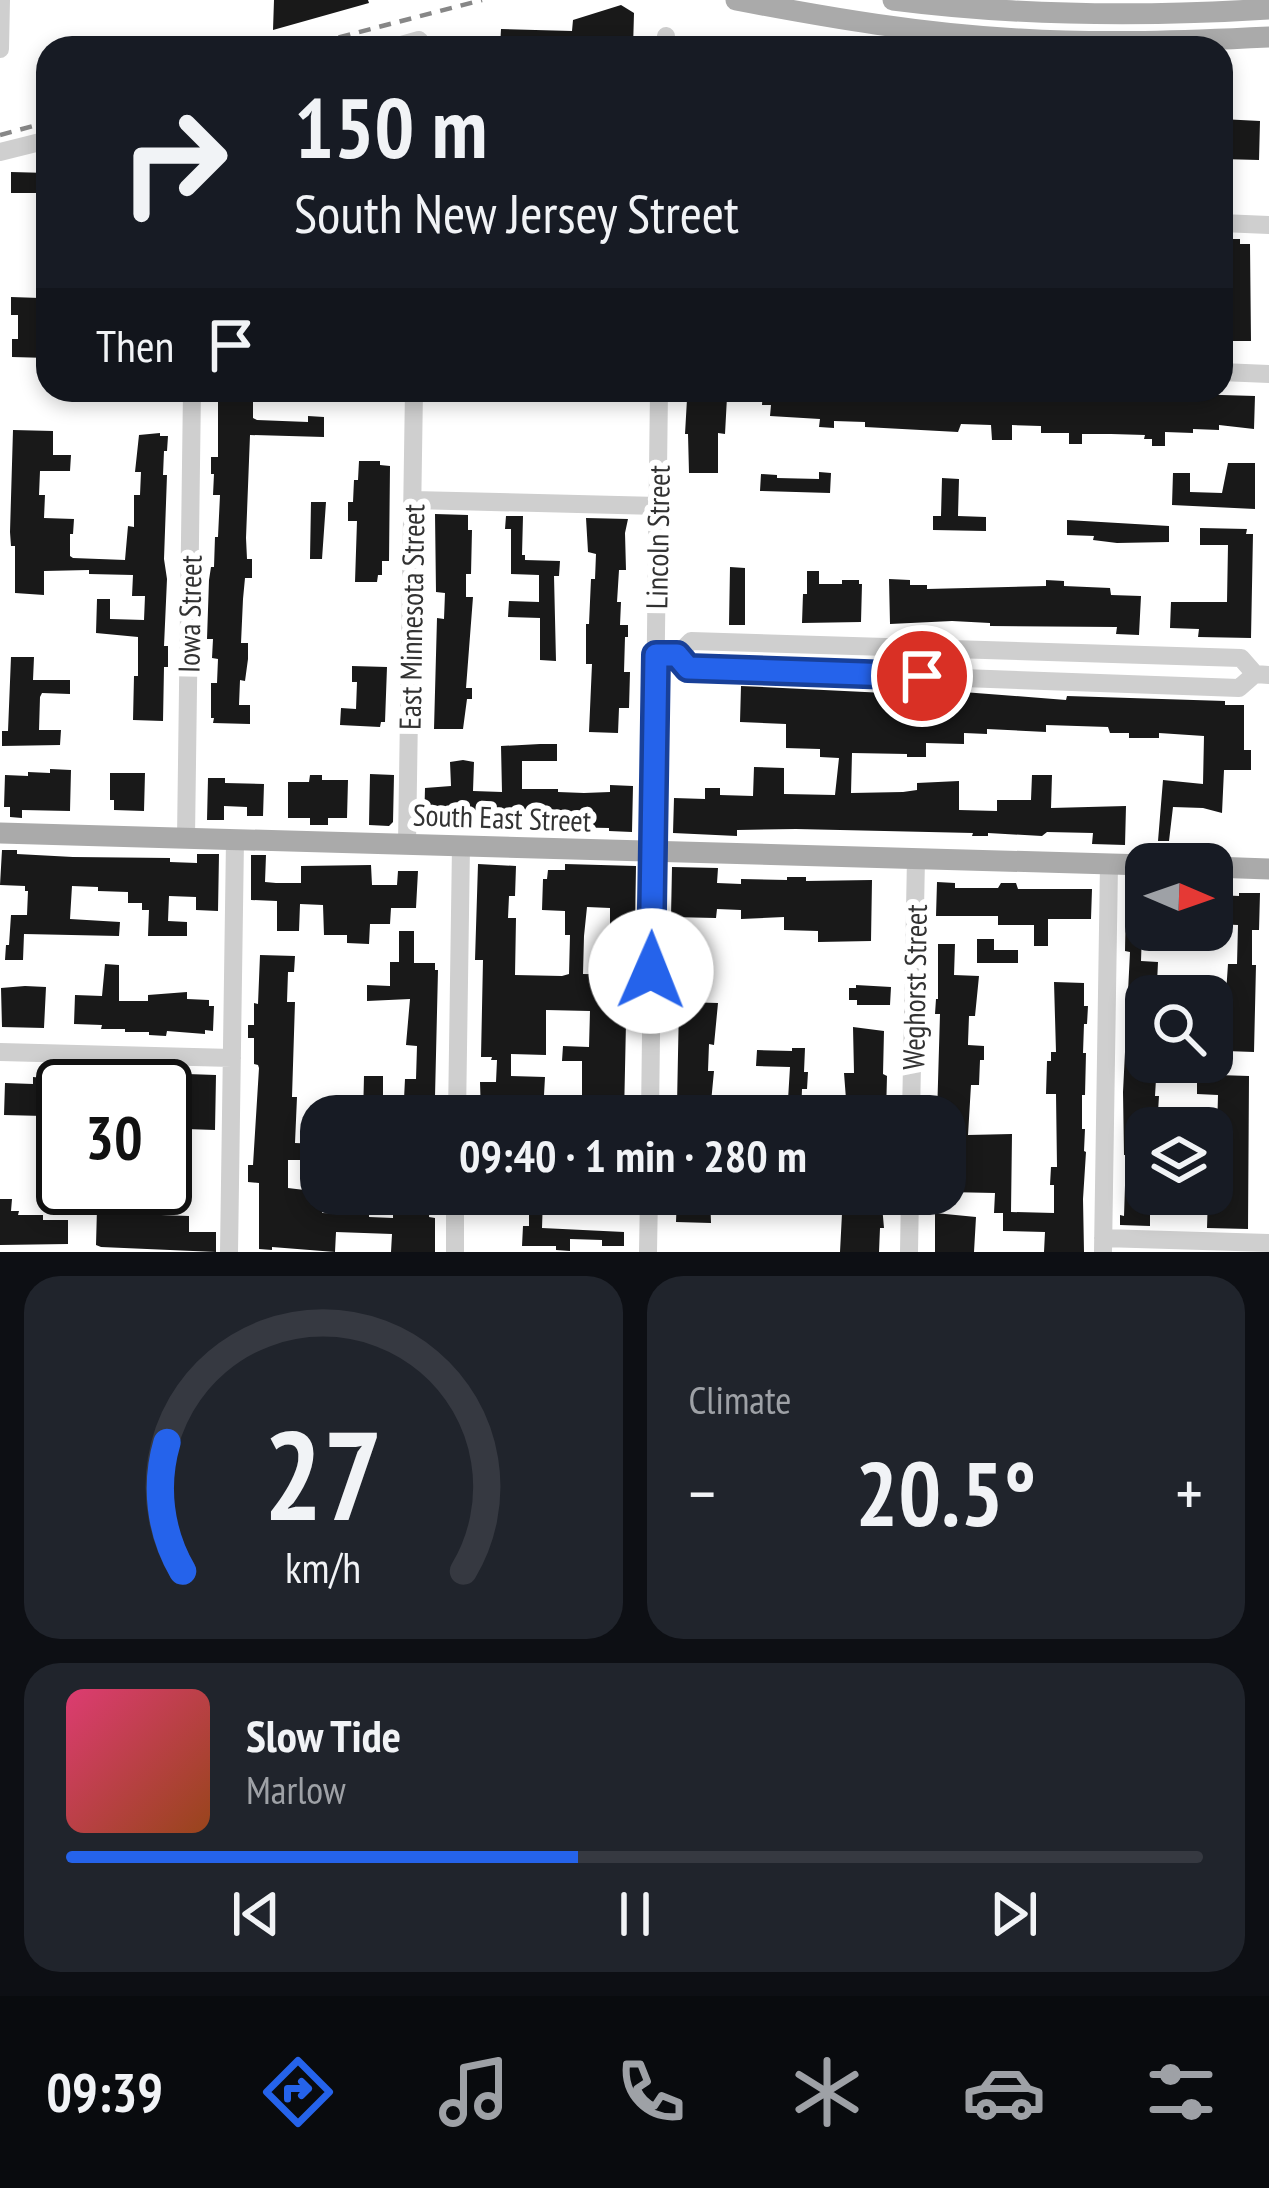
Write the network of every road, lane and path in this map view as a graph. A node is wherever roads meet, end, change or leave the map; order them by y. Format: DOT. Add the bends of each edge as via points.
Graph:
graph roads {
  1 [pos="1,0"];
  2 [pos="736,0"];
  3 [pos="893,0"];
  4 [pos="1269,9"];
  5 [pos="976,36"];
  6 [pos="1269,37"];
  7 [pos="1233,38"];
  8 [pos="0,49"];
  9 [pos="36,143"];
  10 [pos="0,152"];
  11 [pos="1233,224"];
  12 [pos="1269,225"];
  13 [pos="1233,372"];
  14 [pos="1269,374"];
  15 [pos="192,402"];
  16 [pos="414,402"];
  17 [pos="659,402"];
  18 [pos="412,500"];
  19 [pos="658,506"];
  20 [pos="656,655"];
  21 [pos="677,655"];
  22 [pos="1262,674"];
  23 [pos="0,833"];
  24 [pos="186,838"];
  25 [pos="235,840"];
  26 [pos="407,844"];
  27 [pos="461,846"];
  28 [pos="652,851"];
  29 [pos="916,858"];
  30 [pos="1109,864"];
  31 [pos="1125,864"];
  32 [pos="1233,868"];
  33 [pos="1269,869"];
  34 [pos="0,1052"];
  35 [pos="232,1058"];
  36 [pos="457,1095"];
  37 [pos="650,1095"];
  38 [pos="911,1095"];
  39 [pos="455,1215"];
  40 [pos="649,1215"];
  41 [pos="910,1215"];
  42 [pos="1269,1243"];
  43 [pos="1103,1245"];
  44 [pos="229,1252"];
  45 [pos="454,1252"];
  46 [pos="648,1252"];
  47 [pos="909,1252"];
  1 -- 8 [label="street"];
  2 -- 5 [label="main road"];
  3 -- 4 [label="main road" via="1070,14"];
  6 -- 7 [label="main road"];
  9 -- 10 [label="street"];
  11 -- 12 [label="street"];
  13 -- 14 [label="street"];
  15 -- 24 [label="street, Iowa Street"];
  16 -- 18 [label="street, East Minnesota Street"];
  17 -- 19 [label="street, Lincoln Street"];
  18 -- 19 [label="street"];
  18 -- 26 [label="street, East Minnesota Street"];
  19 -- 20 [label="street, Lincoln Street"];
  20 -- 21 [label="street"];
  20 -- 28 [label="street, Lincoln Street"];
  21 -- 22 [label="street" via="688,668 1239,688"];
  21 -- 22 [label="street" via="691,641 1241,658"];
  23 -- 24 [label="main road, South East Street"];
  24 -- 25 [label="main road, South East Street"];
  25 -- 26 [label="main road, South East Street"];
  25 -- 35 [label="street"];
  26 -- 27 [label="main road, South East Street"];
  27 -- 28 [label="main road, South East Street"];
  27 -- 36 [label="street"];
  28 -- 29 [label="main road, South East Street"];
  28 -- 37 [label="street, Lincoln Street"];
  29 -- 30 [label="main road, South East Street"];
  29 -- 38 [label="street, Weghorst Street"];
  30 -- 31 [label="main road, South East Street"];
  30 -- 43 [label="street"];
  32 -- 33 [label="main road"];
  34 -- 35 [label="street"];
  35 -- 44 [label="street"];
  39 -- 45 [label="street"];
  40 -- 46 [label="street"];
  41 -- 47 [label="street"];
  42 -- 43 [label="street"];
}
